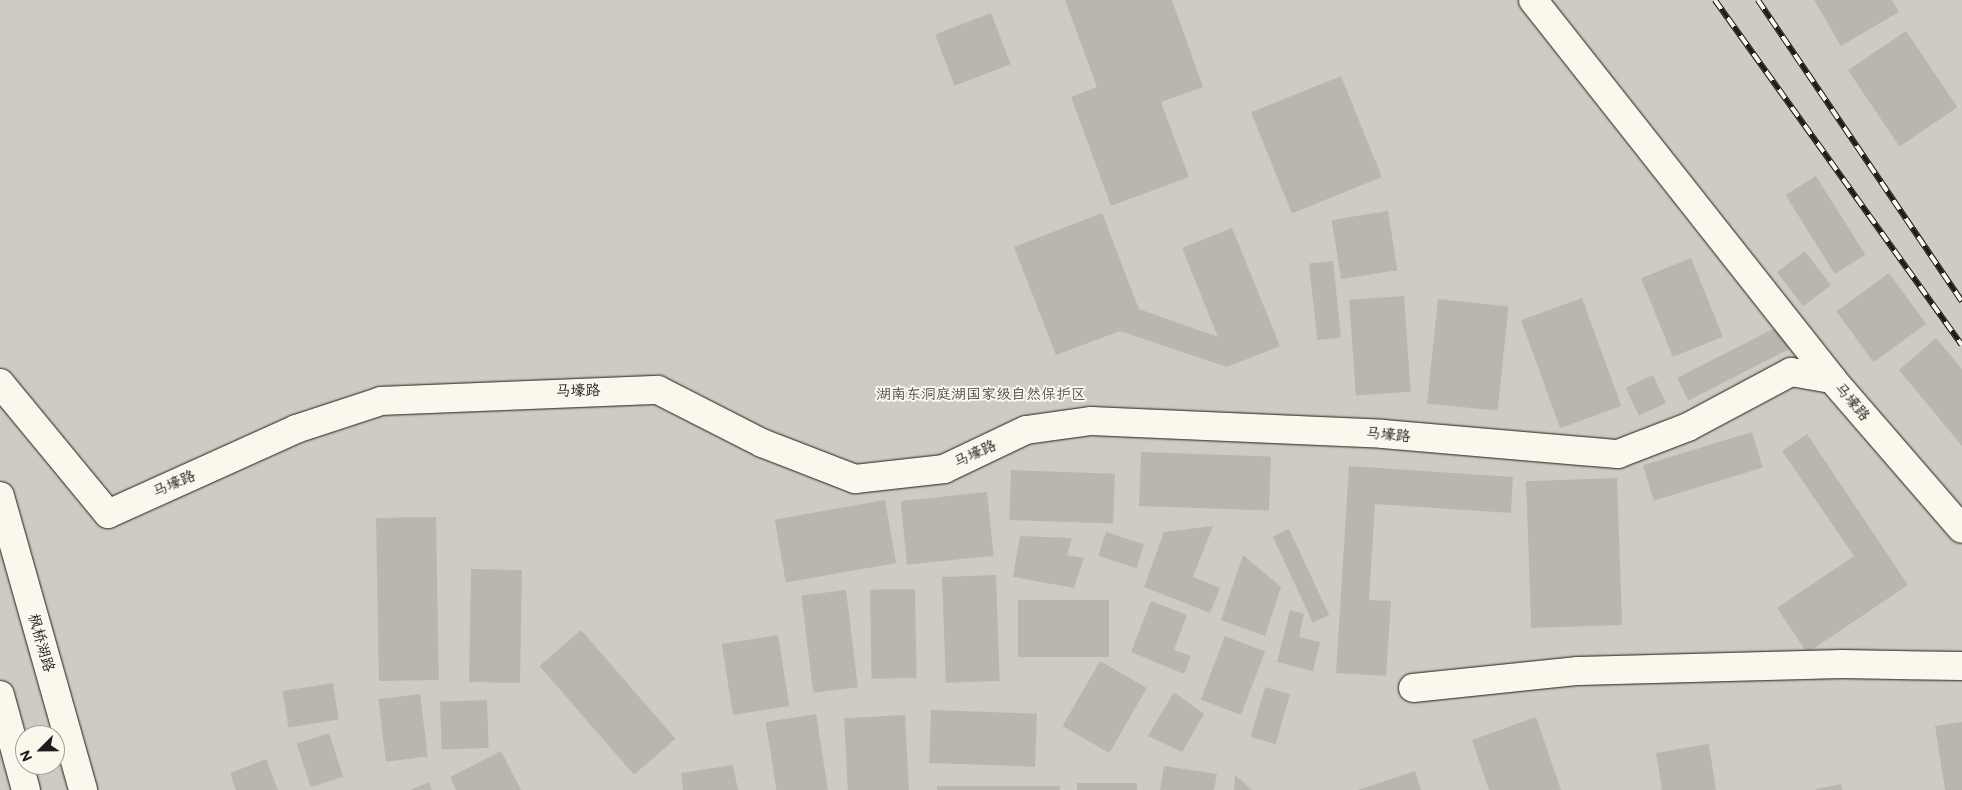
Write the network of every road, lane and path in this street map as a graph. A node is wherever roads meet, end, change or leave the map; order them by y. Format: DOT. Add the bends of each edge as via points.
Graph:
graph roads {
  1 [pos="1533,0"];
  2 [pos="1832,378"];
  3 [pos="0,383"];
  4 [pos="0,496"];
  5 [pos="1962,528"];
  6 [pos="1962,666"];
  7 [pos="1413,688"];
  8 [pos="0,695"];
  9 [pos="26,790"];
  10 [pos="83,790"];
  1 -- 2 [label="street"];
  2 -- 3 [label="street, 马壕路" via="1791,372 1688,427 1618,454 1383,434 1091,421 1026,430 944,469 855,479 762,442 658,390 381,401 296,429 108,514"];
  2 -- 5 [label="street, 马壕路"];
  4 -- 10 [label="street, 枫桥湖路"];
  6 -- 7 [label="street" via="1842,664 1578,671"];
  8 -- 9 [label="street"];
}
